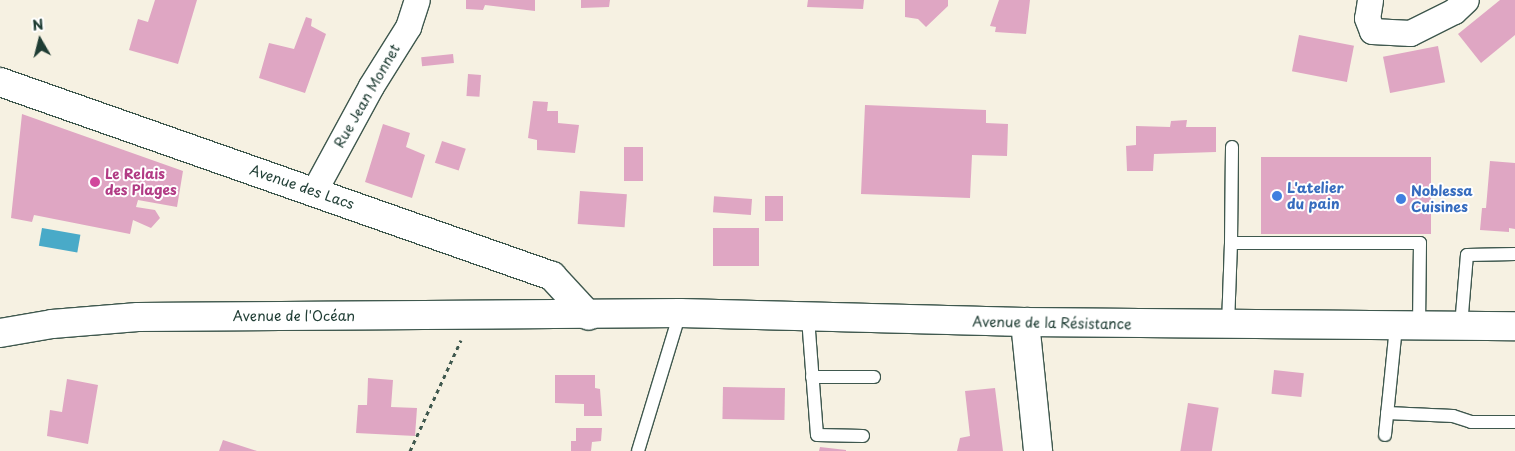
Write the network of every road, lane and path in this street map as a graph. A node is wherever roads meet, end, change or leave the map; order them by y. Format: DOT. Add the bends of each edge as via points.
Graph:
graph roads {
  1 [pos="417,0"];
  2 [pos="1370,0"];
  3 [pos="1466,0"];
  4 [pos="0,82"];
  5 [pos="1232,147"];
  6 [pos="314,191"];
  7 [pos="1231,243"];
  8 [pos="1515,254"];
  9 [pos="680,313"];
  10 [pos="472,316"];
  11 [pos="589,316"];
  12 [pos="808,318"];
  13 [pos="1025,322"];
  14 [pos="1228,325"];
  15 [pos="1408,326"];
  16 [pos="1461,326"];
  17 [pos="1515,326"];
  18 [pos="0,333"];
  19 [pos="812,377"];
  20 [pos="874,377"];
  21 [pos="1387,413"];
  22 [pos="1515,422"];
  23 [pos="863,436"];
  24 [pos="1385,436"];
  25 [pos="410,451"];
  26 [pos="638,451"];
  27 [pos="1038,451"];
  1 -- 6 [label="street, Rue Jean Monnet" via="408,27 371,86"];
  2 -- 3 [label="street" via="1367,18 1372,31 1410,33 1454,11"];
  4 -- 6 [label="main road, Avenue des Lacs"];
  5 -- 7 [label="lane"];
  6 -- 11 [label="main road, Avenue des Lacs" via="552,276"];
  7 -- 14 [label="lane"];
  7 -- 15 [label="lane" via="1420,243"];
  8 -- 16 [label="lane" via="1467,255"];
  9 -- 11 [label="main road, Avenue de la Résistance"];
  9 -- 12 [label="main road, Avenue de la Résistance"];
  9 -- 26 [label="lane"];
  10 -- 11 [label="main road, Avenue de l'Océan"];
  10 -- 18 [label="main road, Avenue de l'Océan" via="138,317 52,324"];
  10 -- 25 [label="path"];
  12 -- 13 [label="main road, Avenue de la Résistance"];
  12 -- 19 [label="lane"];
  13 -- 14 [label="main road, Avenue de la Résistance"];
  13 -- 27 [label="main road"];
  14 -- 15 [label="main road, Avenue de la Résistance"];
  15 -- 16 [label="main road, Avenue de la Résistance"];
  15 -- 21 [label="lane"];
  16 -- 17 [label="main road, Avenue de la Résistance"];
  19 -- 20 [label="lane"];
  19 -- 23 [label="lane" via="817,435"];
  21 -- 22 [label="lane" via="1453,416 1470,422"];
  21 -- 24 [label="lane"];
}
